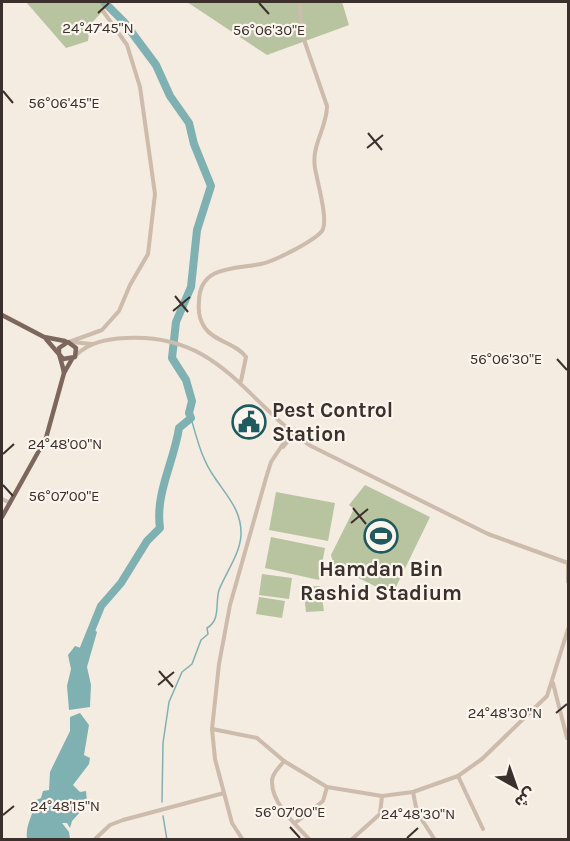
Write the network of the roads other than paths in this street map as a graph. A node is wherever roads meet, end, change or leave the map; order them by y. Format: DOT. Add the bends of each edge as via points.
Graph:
graph roads {
  1 [pos="300,2"];
  2 [pos="103,11"];
  3 [pos="2,315"];
  4 [pos="44,337"];
  5 [pos="69,342"];
  6 [pos="93,344"];
  7 [pos="59,354"];
  8 [pos="74,358"];
  9 [pos="64,373"];
  10 [pos="241,381"];
  11 [pos="292,433"];
  12 [pos="2,499"];
  13 [pos="10,503"];
  14 [pos="2,517"];
  15 [pos="568,563"];
  16 [pos="568,582"];
  17 [pos="568,629"];
  18 [pos="553,681"];
  19 [pos="543,700"];
  20 [pos="557,702"];
  21 [pos="212,729"];
  22 [pos="568,737"];
  23 [pos="568,744"];
  24 [pos="284,761"];
  25 [pos="458,776"];
  26 [pos="327,787"];
  27 [pos="413,792"];
  28 [pos="224,793"];
  29 [pos="382,796"];
  30 [pos="295,824"];
  31 [pos="483,829"];
  32 [pos="433,839"];
  33 [pos="94,840"];
  34 [pos="243,840"];
  35 [pos="310,840"];
  36 [pos="351,840"];
  1 -- 10 [label="street" via="301,31 327,106 314,157 325,220 322,231 288,252 262,264 223,268 202,287 199,306 203,325 246,357"];
  2 -- 5 [label="street" via="127,45 140,87 155,194 148,254 119,311 102,330"];
  3 -- 4 [label="main road"];
  4 -- 5 [label="main road"];
  4 -- 7 [label="main road"];
  5 -- 6 [label="street"];
  5 -- 7 [label="main road" via="60,346"];
  5 -- 8 [label="main road" via="76,348"];
  6 -- 8 [label="street"];
  6 -- 10 [label="street" via="143,337 174,341 217,361"];
  7 -- 8 [label="main road" via="66,360"];
  7 -- 9 [label="main road"];
  8 -- 9 [label="main road"];
  9 -- 13 [label="main road" via="46,438"];
  10 -- 11 [label="street"];
  11 -- 15 [label="street" via="352,468 488,534"];
  11 -- 21 [label="street" via="271,462 230,604"];
  12 -- 13 [label="street"];
  13 -- 14 [label="main road"];
  15 -- 16 [label="street"];
  17 -- 18 [label="street"];
  18 -- 19 [label="street"];
  18 -- 20 [label="street"];
  19 -- 20 [label="street"];
  19 -- 25 [label="street" via="496,747"];
  20 -- 22 [label="street"];
  21 -- 24 [label="street" via="257,738"];
  21 -- 28 [label="street"];
  22 -- 23 [label="street"];
  24 -- 26 [label="street"];
  24 -- 30 [label="street" via="274,774 273,787 283,810"];
  25 -- 27 [label="street"];
  25 -- 31 [label="street"];
  26 -- 29 [label="street"];
  26 -- 30 [label="street" via="323,801"];
  27 -- 29 [label="street"];
  27 -- 32 [label="street" via="417,812"];
  28 -- 33 [label="street" via="123,820 110,825"];
  28 -- 34 [label="street" via="232,823"];
  29 -- 36 [label="street" via="380,814"];
  30 -- 35 [label="street"];
}
